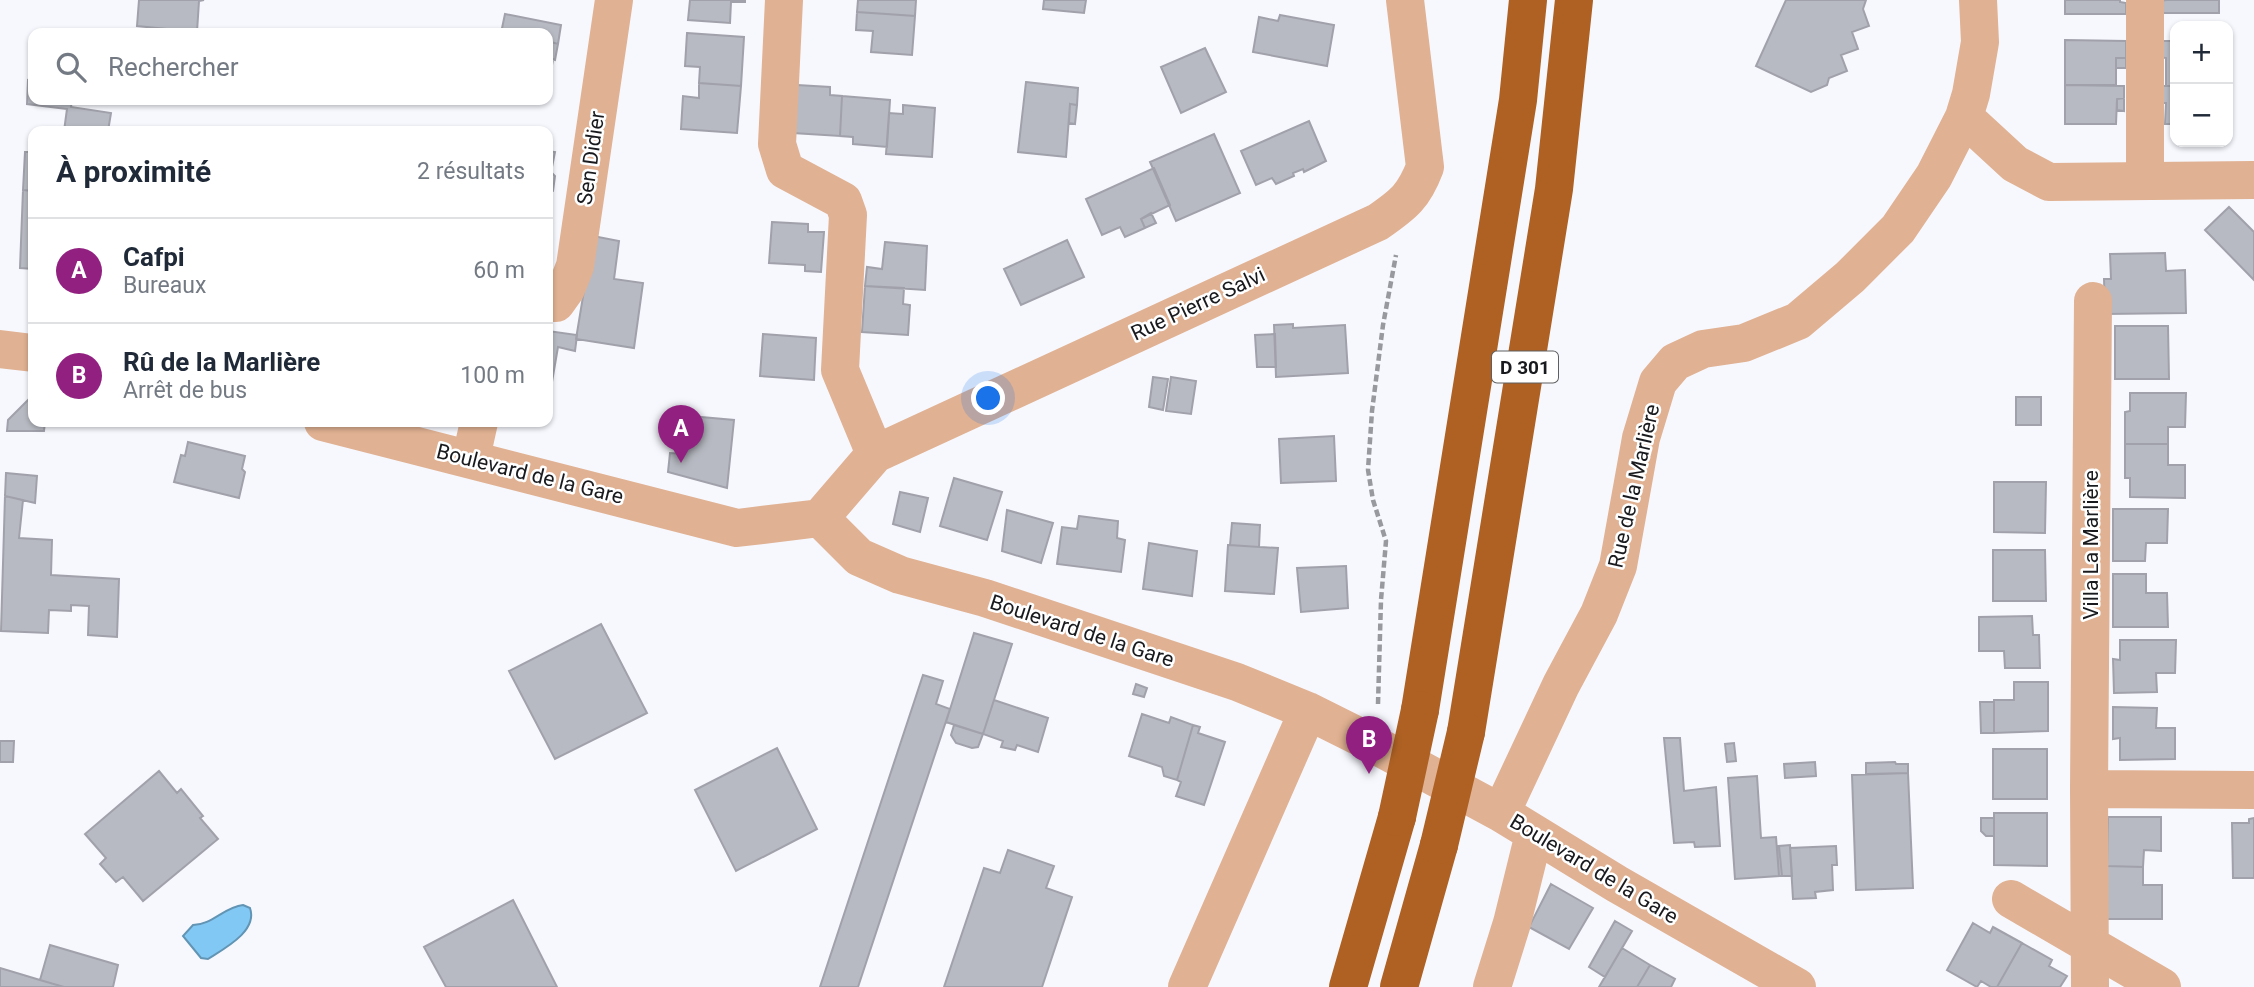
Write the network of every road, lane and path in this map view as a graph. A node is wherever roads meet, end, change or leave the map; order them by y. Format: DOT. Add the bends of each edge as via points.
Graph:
graph roads {
  1 [pos="614,0"];
  2 [pos="784,0"];
  3 [pos="1405,0"];
  4 [pos="1528,0"];
  5 [pos="1574,0"];
  6 [pos="1978,0"];
  7 [pos="2145,0"];
  8 [pos="1964,117"];
  9 [pos="2254,180"];
  10 [pos="2145,181"];
  11 [pos="1406,203"];
  12 [pos="2093,301"];
  13 [pos="553,303"];
  14 [pos="0,349"];
  15 [pos="28,352"];
  16 [pos="365,427"];
  17 [pos="475,440"];
  18 [pos="875,454"];
  19 [pos="820,518"];
  20 [pos="1308,711"];
  21 [pos="1364,739"];
  22 [pos="2089,789"];
  23 [pos="2254,790"];
  24 [pos="1501,813"];
  25 [pos="1534,834"];
  26 [pos="2011,899"];
  27 [pos="2090,944"];
  28 [pos="1187,987"];
  29 [pos="1348,987"];
  30 [pos="1399,987"];
  31 [pos="1492,987"];
  32 [pos="1797,987"];
  33 [pos="2090,987"];
  34 [pos="2162,987"];
  1 -- 13 [label="street, Sen Didier" via="575,266 566,289"];
  2 -- 18 [label="street" via="777,144 785,170 843,201 848,215 840,370"];
  3 -- 11 [label="street, Rue Pierre Salvi" via="1425,167"];
  4 -- 29 [label="highway, D 301, bridge" via="1518,100 1420,710 1397,817"];
  5 -- 30 [label="highway, D 301, bridge" via="1554,189 1466,732"];
  6 -- 8 [label="street, Rue de la Marlière" via="1980,42"];
  7 -- 10 [label="street"];
  8 -- 10 [label="street" via="2015,163 2049,182"];
  8 -- 24 [label="street, Rue de la Marlière" via="1934,176 1898,229 1850,277 1798,321 1744,343 1703,349 1675,362 1658,382 1641,438 1618,566 1600,614"];
  9 -- 10 [label="street"];
  11 -- 18 [label="street, Rue Pierre Salvi" via="1378,222"];
  11 -- 21 [label="path" via="1372,411 1368,470 1386,541 1377,720"];
  12 -- 22 [label="street, Villa La Marlière"];
  14 -- 15 [label="street"];
  16 -- 17 [label="street, Boulevard de la Gare"];
  17 -- 19 [label="street, Boulevard de la Gare" via="737,528"];
  18 -- 19 [label="street, Rue Pierre Salvi"];
  19 -- 20 [label="street, Boulevard de la Gare" via="859,557 900,575 985,598 1237,682"];
  20 -- 21 [label="street, Boulevard de la Gare"];
  20 -- 28 [label="street"];
  21 -- 24 [label="street, Boulevard de la Gare"];
  22 -- 23 [label="street"];
  22 -- 27 [label="street, Villa La Marlière"];
  24 -- 25 [label="street, Boulevard de la Gare"];
  25 -- 31 [label="street"];
  25 -- 32 [label="street, Boulevard de la Gare"];
  26 -- 27 [label="street"];
  27 -- 33 [label="street, Villa La Marlière"];
  27 -- 34 [label="street"];
}
